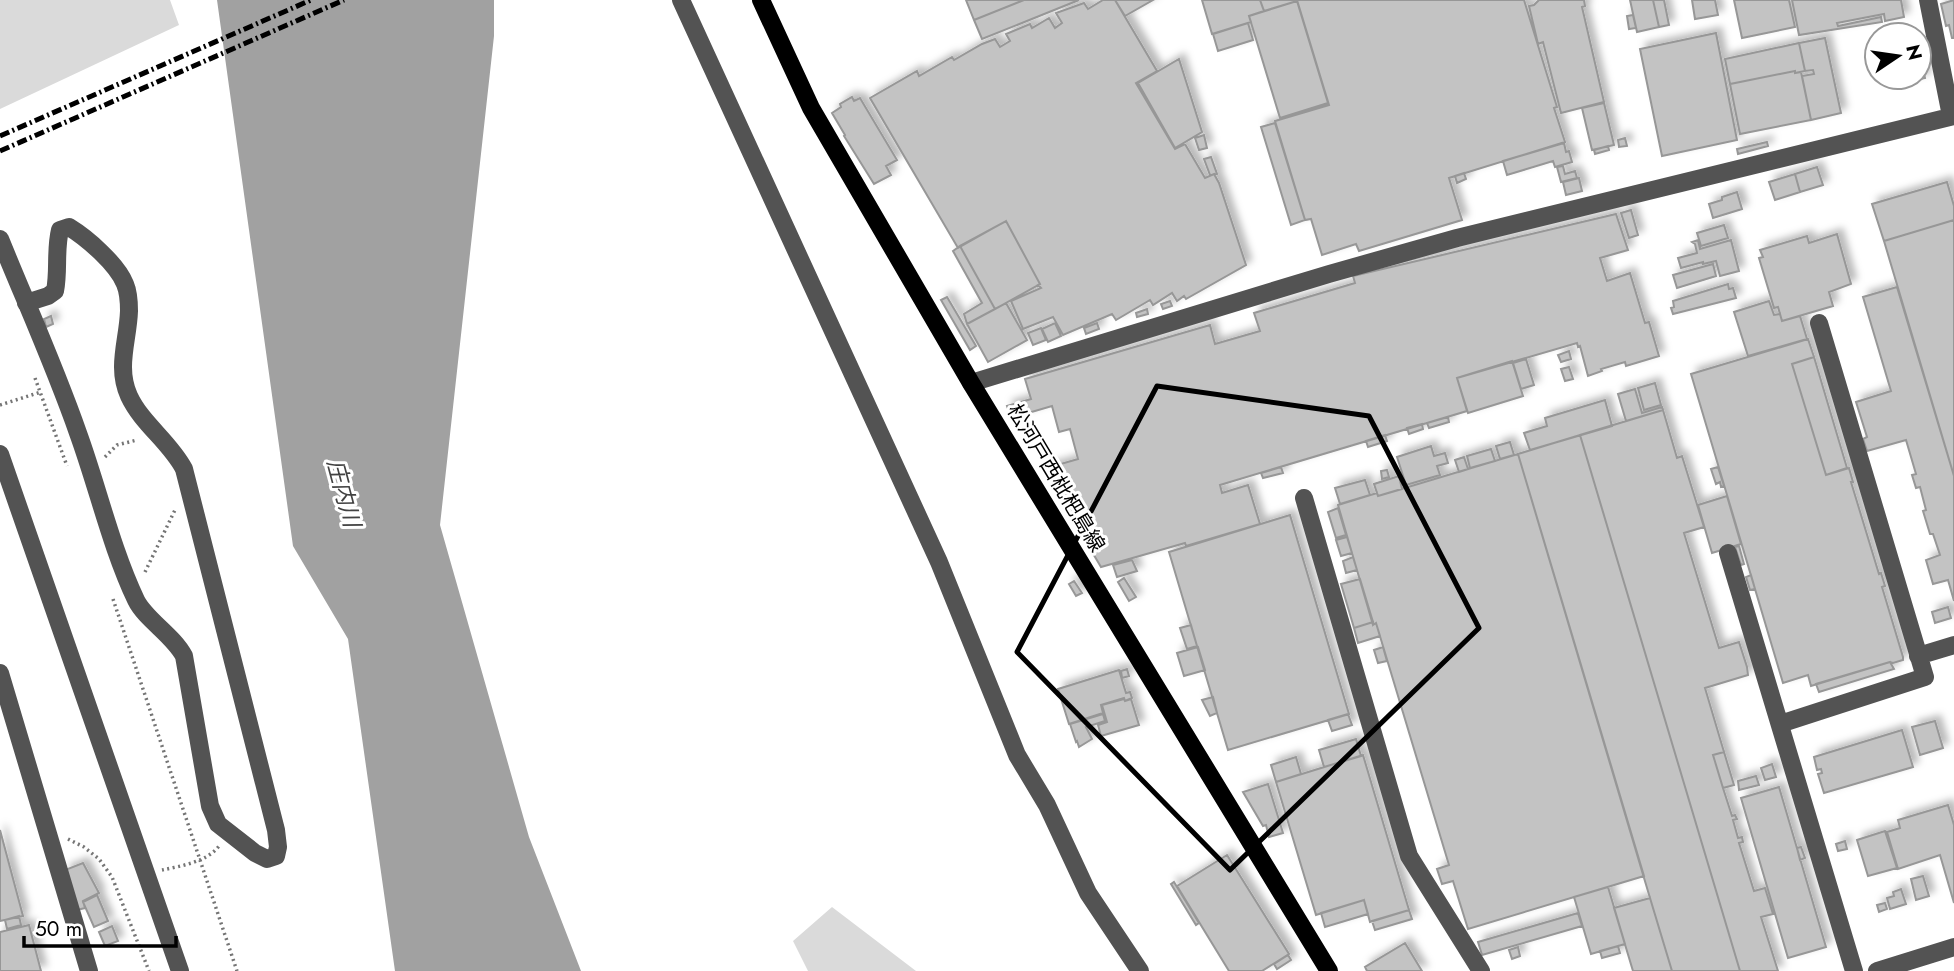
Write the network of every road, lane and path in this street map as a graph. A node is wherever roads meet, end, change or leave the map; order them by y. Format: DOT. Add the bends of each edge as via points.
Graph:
graph roads {
  1 [pos="681,0"];
  2 [pos="761,0"];
  3 [pos="1928,0"];
  4 [pos="1953,116"];
  5 [pos="0,239"];
  6 [pos="26,303"];
  7 [pos="1819,323"];
  8 [pos="35,379"];
  9 [pos="971,383"];
  10 [pos="23,398"];
  11 [pos="0,405"];
  12 [pos="161,438"];
  13 [pos="0,454"];
  14 [pos="69,470"];
  15 [pos="92,476"];
  16 [pos="189,487"];
  17 [pos="1304,498"];
  18 [pos="1728,553"];
  19 [pos="109,587"];
  20 [pos="134,596"];
  21 [pos="1954,645"];
  22 [pos="1918,656"];
  23 [pos="0,673"];
  24 [pos="1780,724"];
  25 [pos="229,832"];
  26 [pos="49,836"];
  27 [pos="199,859"];
  28 [pos="182,866"];
  29 [pos="1954,947"];
  30 [pos="89,971"];
  31 [pos="149,971"];
  32 [pos="180,971"];
  33 [pos="237,971"];
  34 [pos="1140,971"];
  35 [pos="1329,971"];
  36 [pos="1481,971"];
  37 [pos="1854,971"];
  38 [pos="1877,971"];
  1 -- 34 [label="street" via="939,562 1017,755 1047,805 1088,893"];
  2 -- 9 [label="main road, 松河戸西枇杷島線" via="811,108"];
  3 -- 4 [label="street"];
  4 -- 9 [label="street" via="1444,242"];
  5 -- 6 [label="street"];
  6 -- 12 [label="street" via="55,291 60,230 69,227 81,235 112,265 125,285 129,309 122,370 128,395"];
  6 -- 15 [label="street"];
  7 -- 22 [label="street"];
  8 -- 14 [label="path"];
  9 -- 35 [label="main road, 松河戸西枇杷島線"];
  10 -- 11 [label="path"];
  12 -- 15 [label="path" via="117,444 100,460"];
  12 -- 16 [label="street" via="176,454"];
  13 -- 32 [label="street"];
  15 -- 20 [label="street"];
  16 -- 20 [label="path"];
  16 -- 25 [label="street" via="276,830 276,856 267,859 255,853"];
  17 -- 36 [label="street" via="1409,856"];
  18 -- 24 [label="street"];
  19 -- 27 [label="path"];
  20 -- 25 [label="street" via="184,656 211,806 218,824"];
  21 -- 22 [label="street"];
  22 -- 24 [label="street" via="1925,677"];
  23 -- 26 [label="street"];
  24 -- 37 [label="street"];
  25 -- 27 [label="path" via="215,852"];
  26 -- 30 [label="street"];
  26 -- 31 [label="path" via="68,839 99,859 112,877"];
  27 -- 28 [label="path"];
  27 -- 33 [label="path"];
  29 -- 38 [label="street"];
}
